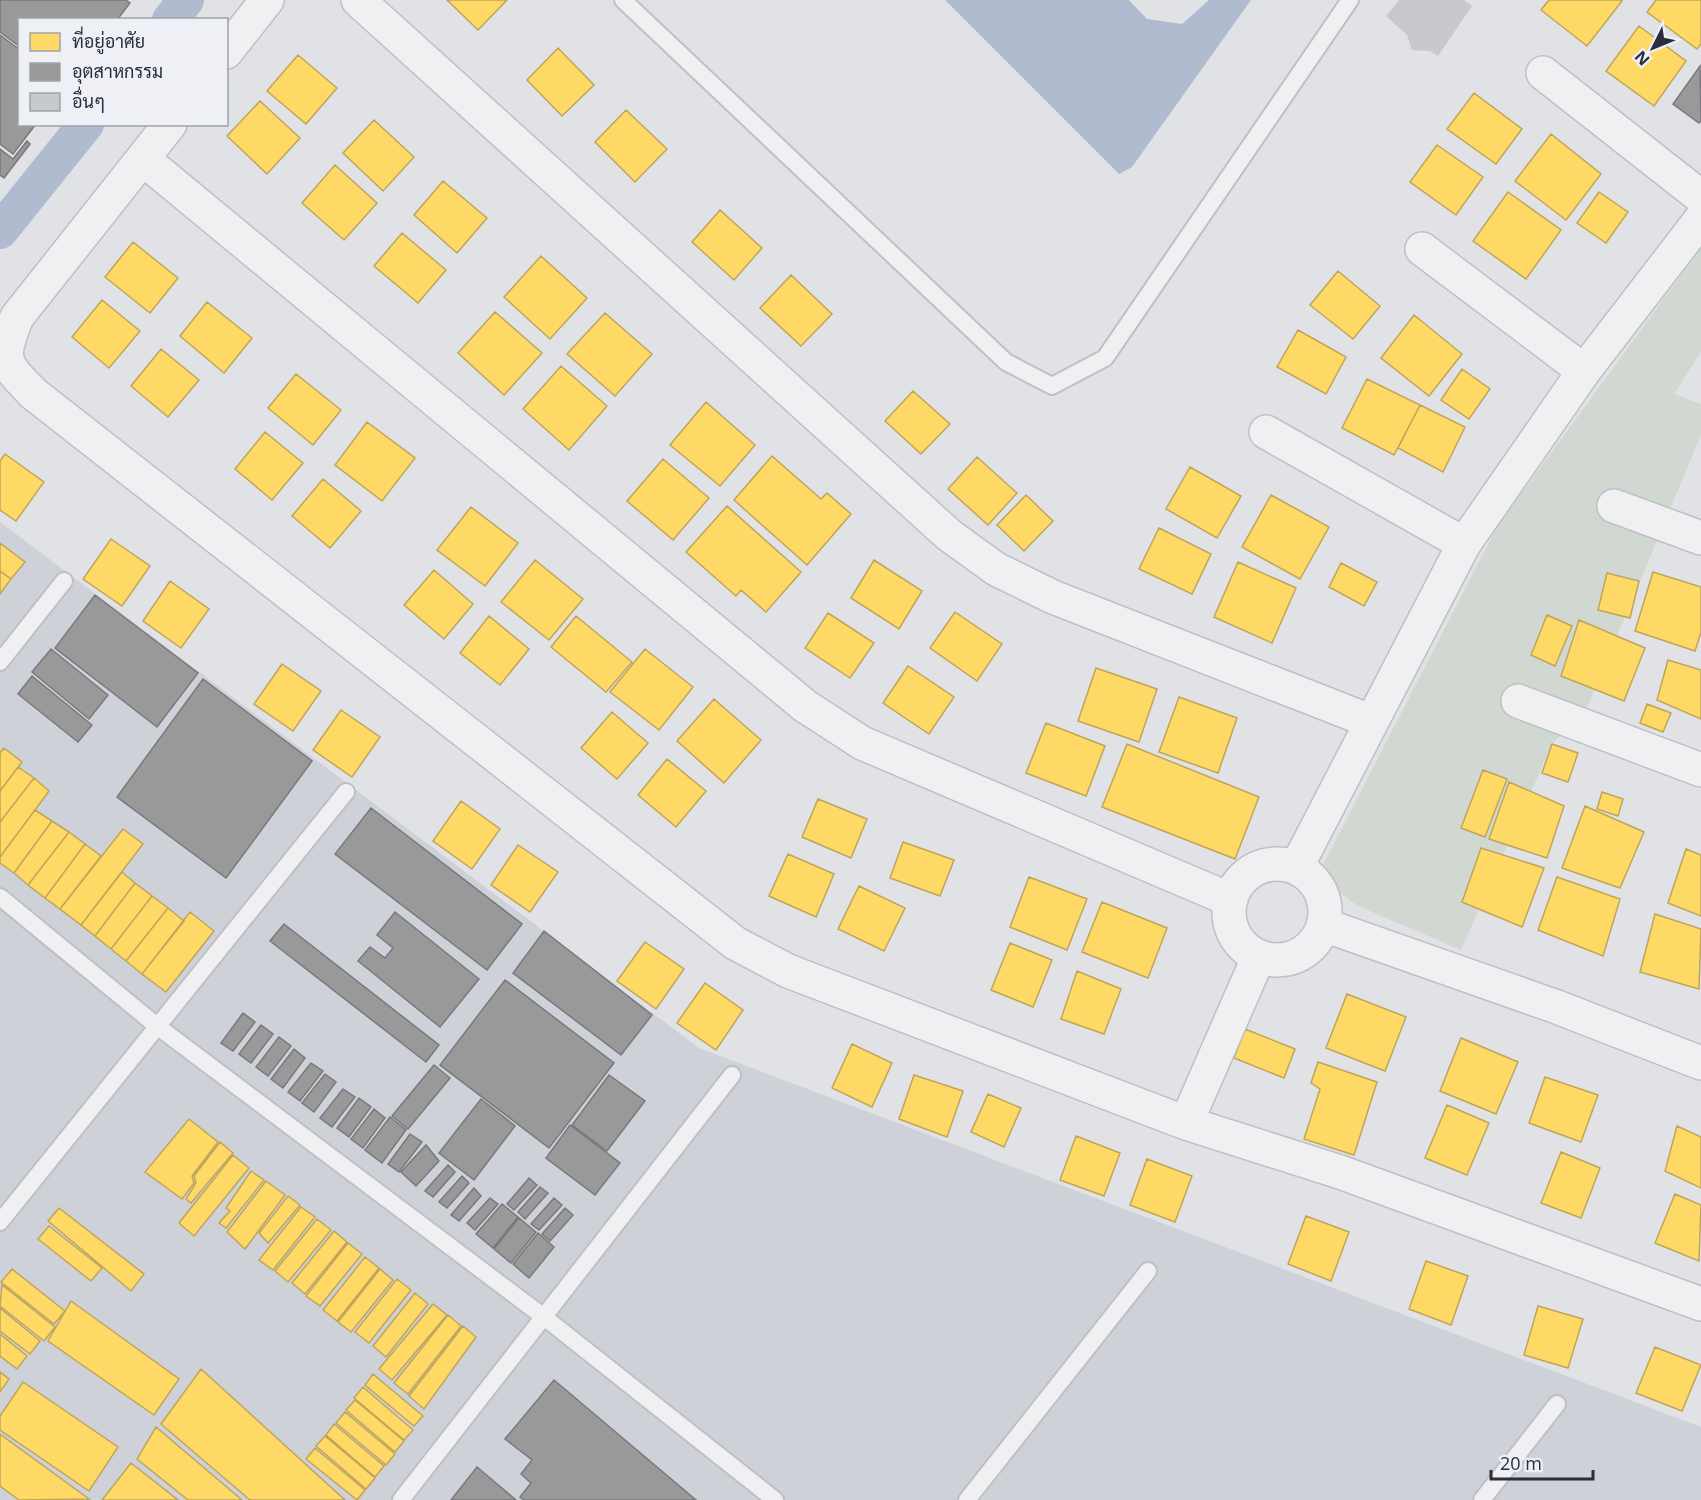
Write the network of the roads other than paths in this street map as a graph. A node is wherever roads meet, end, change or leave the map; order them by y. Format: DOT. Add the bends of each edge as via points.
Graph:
graph roads {
  1 [pos="267,0"];
  2 [pos="357,0"];
  3 [pos="622,0"];
  4 [pos="1350,0"];
  5 [pos="228,49"];
  6 [pos="1543,73"];
  7 [pos="168,126"];
  8 [pos="143,159"];
  9 [pos="1701,198"];
  10 [pos="1701,219"];
  11 [pos="1422,249"];
  12 [pos="1584,371"];
  13 [pos="1266,432"];
  14 [pos="1614,506"];
  15 [pos="1701,538"];
  16 [pos="1464,544"];
  17 [pos="64,580"];
  18 [pos="0,662"];
  19 [pos="1518,701"];
  20 [pos="1370,721"];
  21 [pos="1701,770"];
  22 [pos="346,792"];
  23 [pos="1297,866"];
  24 [pos="0,897"];
  25 [pos="1231,900"];
  26 [pos="1324,926"];
  27 [pos="1259,956"];
  28 [pos="157,1026"];
  29 [pos="1701,1063"];
  30 [pos="732,1075"];
  31 [pos="1186,1123"];
  32 [pos="0,1222"];
  33 [pos="1148,1271"];
  34 [pos="1701,1304"];
  35 [pos="544,1317"];
  36 [pos="1557,1404"];
  37 [pos="400,1500"];
  38 [pos="775,1500"];
  39 [pos="967,1500"];
  40 [pos="1482,1500"];
  1 -- 5 [label="street"];
  2 -- 20 [label="street" via="949,535 996,569 1053,597"];
  3 -- 4 [label="lane" via="1006,362 1052,386 1105,358"];
  6 -- 9 [label="street"];
  7 -- 8 [label="street"];
  8 -- 25 [label="street" via="805,706 862,743"];
  8 -- 31 [label="street" via="3,339 1,353 7,368 34,394 735,943 788,971"];
  10 -- 12 [label="street"];
  11 -- 12 [label="street"];
  12 -- 16 [label="street"];
  13 -- 16 [label="street"];
  14 -- 15 [label="street"];
  16 -- 20 [label="street"];
  17 -- 18 [label="lane"];
  19 -- 21 [label="street"];
  20 -- 23 [label="street"];
  22 -- 28 [label="lane"];
  23 -- 25 [label="street" via="1266,864 1248,873 1234,889"];
  23 -- 26 [label="street" via="1318,887 1325,906"];
  24 -- 28 [label="lane"];
  25 -- 27 [label="street" via="1232,928 1242,945"];
  26 -- 27 [label="street" via="1314,944 1299,956 1279,960"];
  26 -- 29 [label="street" via="1557,1007"];
  27 -- 31 [label="street"];
  28 -- 32 [label="lane"];
  28 -- 35 [label="lane"];
  30 -- 35 [label="lane"];
  31 -- 34 [label="street" via="1340,1172"];
  33 -- 39 [label="lane"];
  35 -- 37 [label="lane"];
  35 -- 38 [label="lane"];
  36 -- 40 [label="lane"];
}
